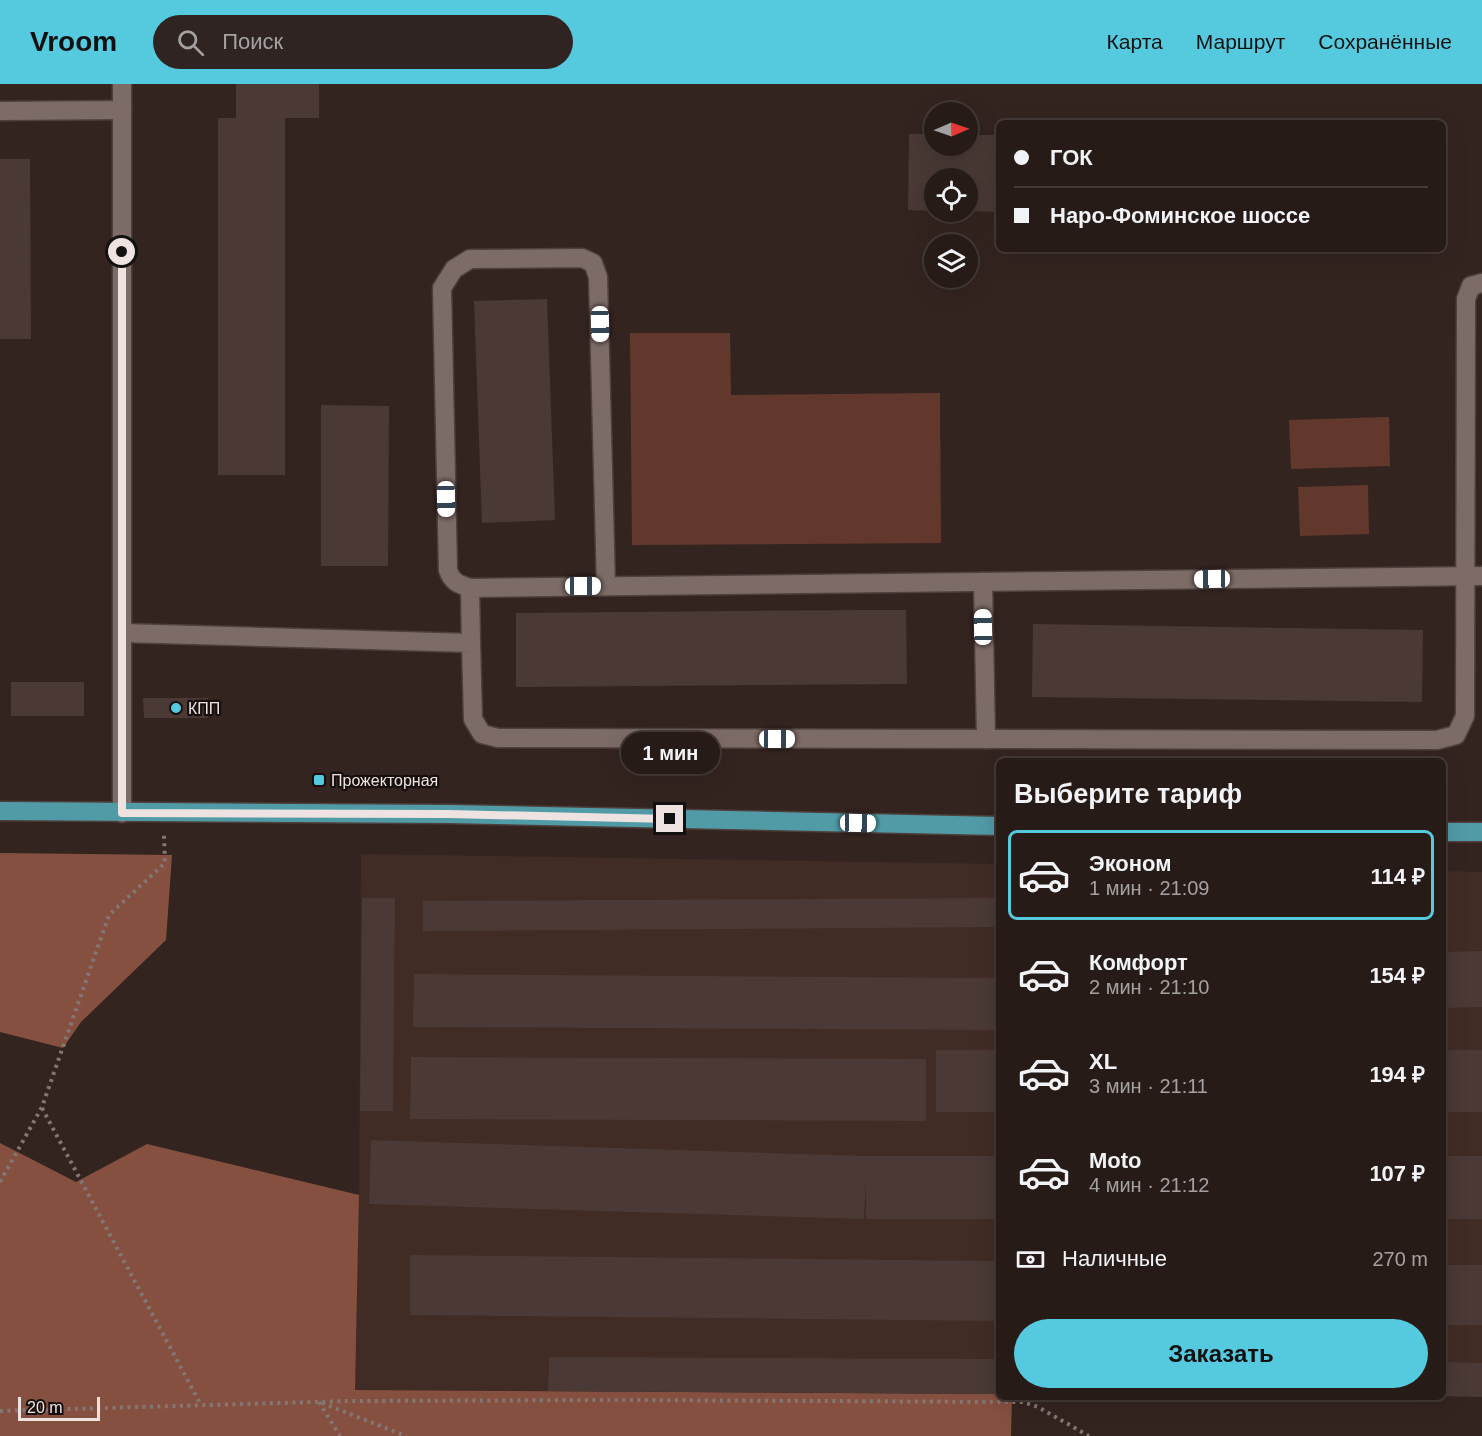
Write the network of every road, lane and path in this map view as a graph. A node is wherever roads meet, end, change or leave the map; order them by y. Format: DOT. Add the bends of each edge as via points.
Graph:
graph roads {
  1 [pos="122,84"];
  2 [pos="122,110"];
  3 [pos="0,111"];
  4 [pos="1482,283"];
  5 [pos="1474,576"];
  6 [pos="982,582"];
  7 [pos="606,586"];
  8 [pos="470,588"];
  9 [pos="123,633"];
  10 [pos="471,643"];
  11 [pos="986,739"];
  12 [pos="0,811"];
  13 [pos="122,813"];
  14 [pos="996,826"];
  15 [pos="1446,832"];
  16 [pos="1482,832"];
  17 [pos="164,834"];
  18 [pos="42,1107"];
  19 [pos="0,1182"];
  20 [pos="319,1402"];
  21 [pos="201,1405"];
  22 [pos="0,1411"];
  23 [pos="340,1436"];
  24 [pos="406,1436"];
  25 [pos="1089,1436"];
  1 -- 2 [label="street"];
  2 -- 3 [label="street"];
  2 -- 9 [label="street"];
  4 -- 5 [label="street" via="1471,286 1466,299"];
  5 -- 6 [label="street"];
  5 -- 11 [label="street" via="1465,716 1456,735 1437,740"];
  6 -- 7 [label="street"];
  6 -- 11 [label="street"];
  7 -- 8 [label="street"];
  7 -- 8 [label="street" via="598,277 593,263 582,258 482,258 470,259 454,269 442,288 448,570 456,583"];
  8 -- 10 [label="street"];
  9 -- 10 [label="street"];
  9 -- 13 [label="street"];
  10 -- 11 [label="street" via="473,719 482,734 498,738"];
  12 -- 13 [label="main road"];
  13 -- 14 [label="main road" via="449,814"];
  15 -- 16 [label="main road"];
  17 -- 18 [label="path" via="165,862 109,915"];
  18 -- 19 [label="path"];
  18 -- 21 [label="path"];
  20 -- 21 [label="path"];
  20 -- 23 [label="path"];
  20 -- 24 [label="path"];
  20 -- 25 [label="path" via="1023,1402"];
  21 -- 22 [label="path"];
}
